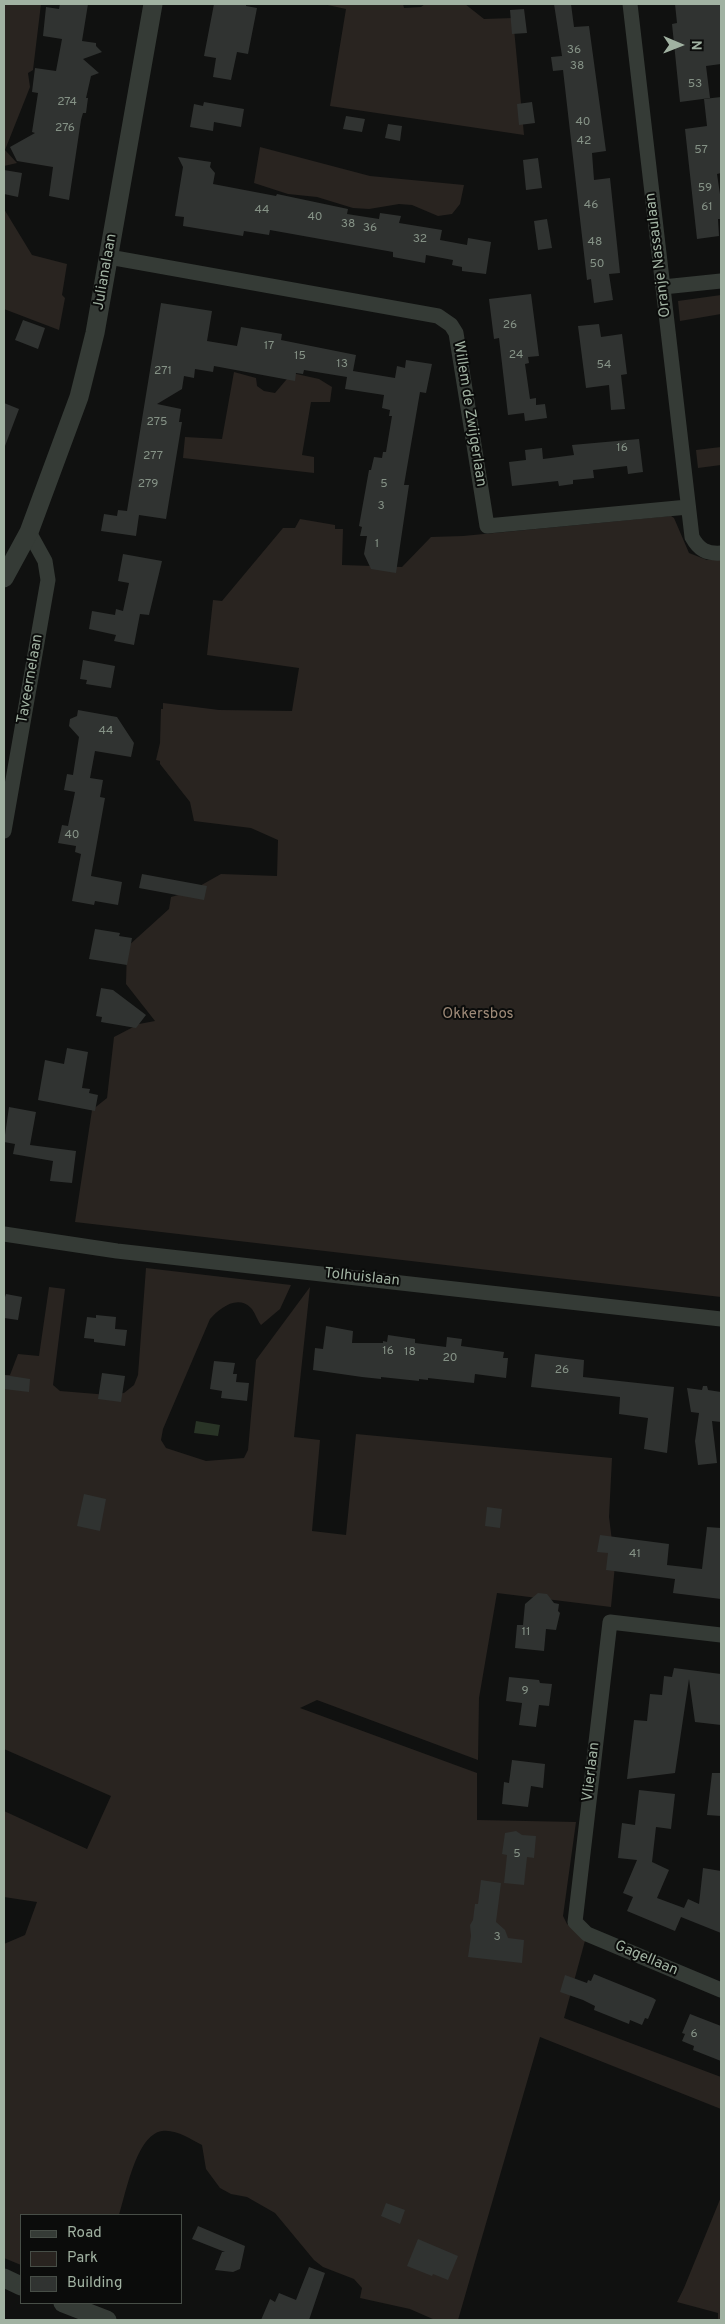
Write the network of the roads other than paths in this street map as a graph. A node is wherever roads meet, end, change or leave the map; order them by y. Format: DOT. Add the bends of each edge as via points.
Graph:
graph roads {
  1 [pos="153,4"];
  2 [pos="630,4"];
  3 [pos="109,257"];
  4 [pos="721,281"];
  5 [pos="663,287"];
  6 [pos="688,507"];
  7 [pos="29,532"];
  8 [pos="721,553"];
  9 [pos="4,578"];
  10 [pos="4,830"];
  11 [pos="4,1234"];
  12 [pos="721,1319"];
  13 [pos="721,1635"];
  14 [pos="575,1922"];
  15 [pos="721,1990"];
  16 [pos="4,2278"];
  17 [pos="20,2286"];
  18 [pos="67,2304"];
  19 [pos="107,2320"];
  1 -- 3 [label="street, Julianalaan"];
  2 -- 5 [label="street, Oranje Nassaulaan"];
  3 -- 6 [label="street, Willem de Zwijgerlaan" via="438,316 445,320 456,333 487,526"];
  3 -- 7 [label="street, Julianalaan" via="95,333 78,397"];
  4 -- 5 [label="street"];
  5 -- 6 [label="street, Oranje Nassaulaan"];
  6 -- 8 [label="street" via="695,543 705,552"];
  7 -- 9 [label="street, Julianalaan"];
  7 -- 10 [label="street, Taveernelaan" via="45,561 48,580"];
  11 -- 12 [label="street, Tolhuislaan" via="117,1251"];
  13 -- 14 [label="street, Vlierlaan" via="610,1622"];
  14 -- 15 [label="street, Gagellaan" via="587,1934"];
  16 -- 17 [label="street"];
  18 -- 19 [label="street"];
}
